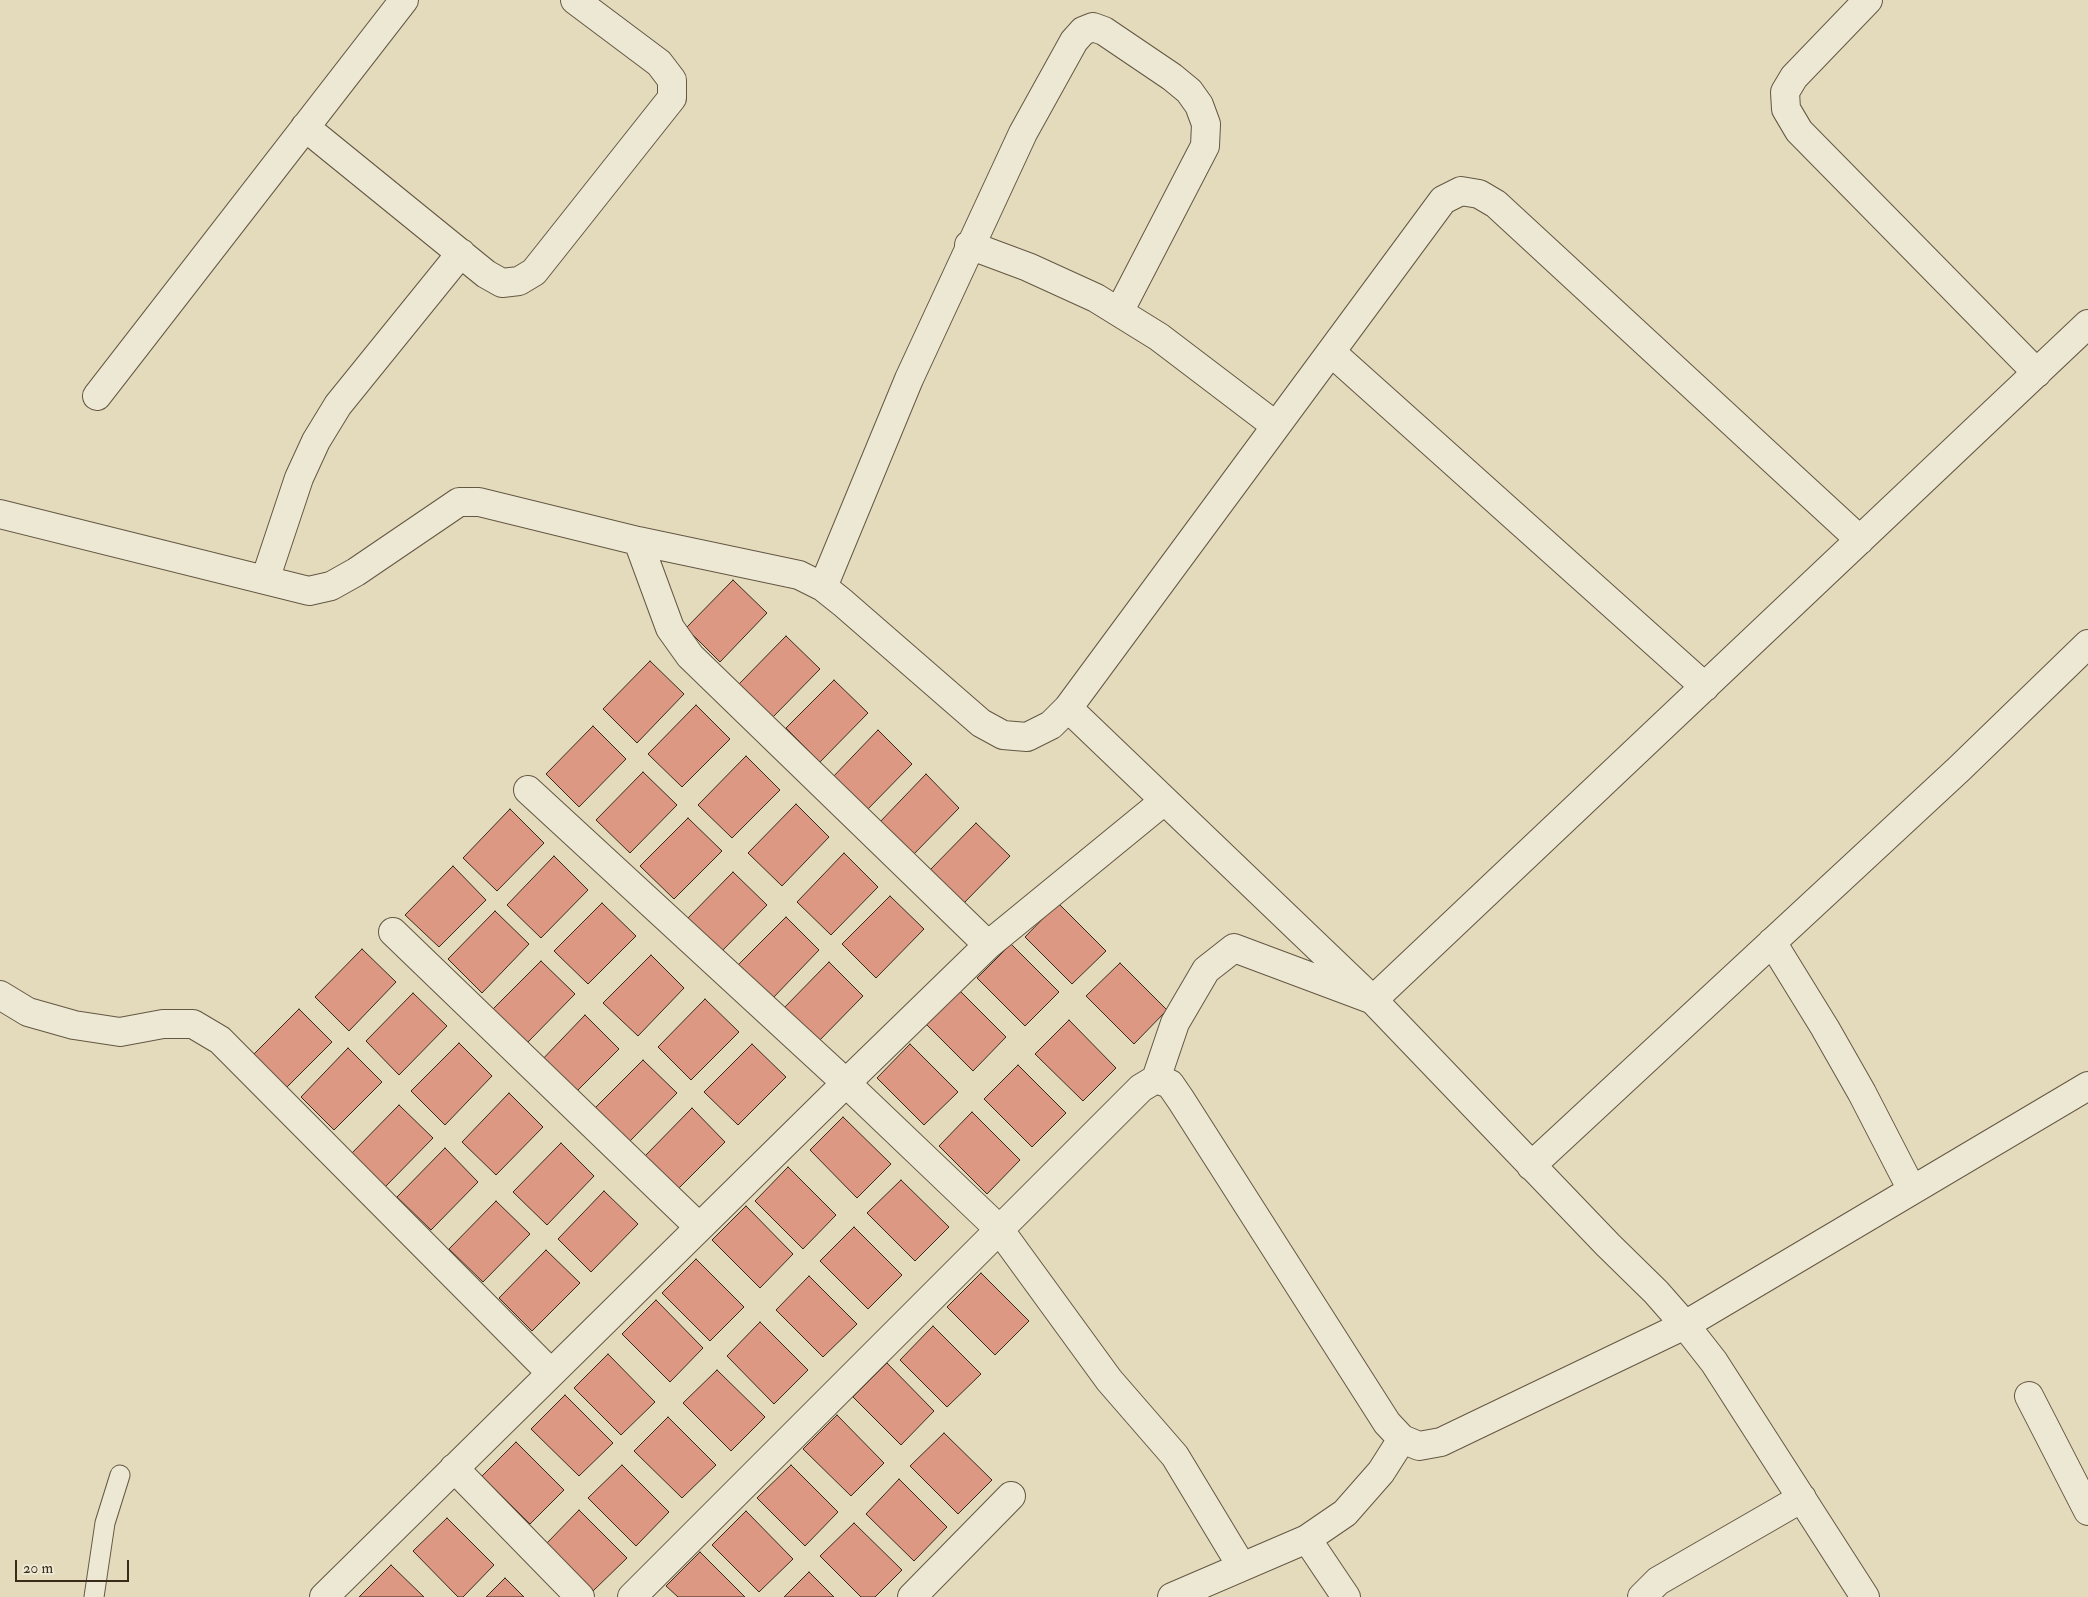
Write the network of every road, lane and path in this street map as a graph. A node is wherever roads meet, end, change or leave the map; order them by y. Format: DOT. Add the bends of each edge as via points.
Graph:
graph roads {
  1 [pos="404,0"];
  2 [pos="575,0"];
  3 [pos="1868,0"];
  4 [pos="305,127"];
  5 [pos="969,246"];
  6 [pos="461,253"];
  7 [pos="1119,312"];
  8 [pos="2088,324"];
  9 [pos="1331,352"];
  10 [pos="2037,373"];
  11 [pos="97,396"];
  12 [pos="1276,426"];
  13 [pos="0,514"];
  14 [pos="1860,540"];
  15 [pos="638,541"];
  16 [pos="265,580"];
  17 [pos="822,587"];
  18 [pos="2088,644"];
  19 [pos="1704,687"];
  20 [pos="1068,708"];
  21 [pos="528,790"];
  22 [pos="1164,801"];
  23 [pos="393,932"];
  24 [pos="1772,942"];
  25 [pos="988,945"];
  26 [pos="0,996"];
  27 [pos="1372,1000"];
  28 [pos="1156,1079"];
  29 [pos="846,1083"];
  30 [pos="2088,1086"];
  31 [pos="1531,1166"];
  32 [pos="1912,1190"];
  33 [pos="699,1228"];
  34 [pos="999,1229"];
  35 [pos="1685,1325"];
  36 [pos="551,1373"];
  37 [pos="2029,1396"];
  38 [pos="1402,1439"];
  39 [pos="454,1468"];
  40 [pos="120,1475"];
  41 [pos="1011,1496"];
  42 [pos="1802,1498"];
  43 [pos="2088,1511"];
  44 [pos="1307,1539"];
  45 [pos="1242,1567"];
  46 [pos="94,1597"];
  47 [pos="324,1597"];
  48 [pos="580,1597"];
  49 [pos="632,1597"];
  50 [pos="912,1597"];
  51 [pos="1172,1597"];
  52 [pos="1346,1597"];
  53 [pos="1642,1597"];
  54 [pos="1865,1597"];
  1 -- 4 [label="street"];
  2 -- 6 [label="street" via="659,63 672,80 672,98 534,272 519,281 502,283"];
  3 -- 10 [label="street" via="1794,77 1786,92 1786,109 1799,131"];
  4 -- 6 [label="street"];
  4 -- 11 [label="street"];
  5 -- 7 [label="street" via="1061,281"];
  5 -- 7 [label="street" via="1023,133 1074,41 1083,31 1094,27 1104,31 1189,91 1206,124 1205,146"];
  5 -- 17 [label="street"];
  6 -- 16 [label="street" via="338,405 316,441 299,478"];
  7 -- 12 [label="street" via="1159,337"];
  8 -- 10 [label="street"];
  9 -- 12 [label="street"];
  9 -- 14 [label="street" via="1443,200 1461,191 1479,194 1496,204"];
  9 -- 19 [label="street"];
  10 -- 14 [label="street"];
  12 -- 20 [label="street"];
  13 -- 16 [label="street"];
  14 -- 19 [label="street"];
  15 -- 16 [label="street" via="479,502 459,502 332,586 310,591"];
  15 -- 17 [label="street" via="799,575"];
  15 -- 25 [label="street" via="670,628 690,656"];
  17 -- 20 [label="street" via="981,723 1003,735 1027,736 1051,725"];
  18 -- 24 [label="street"];
  19 -- 27 [label="street"];
  20 -- 22 [label="street"];
  21 -- 29 [label="street"];
  22 -- 25 [label="street"];
  22 -- 27 [label="street"];
  23 -- 33 [label="street"];
  24 -- 31 [label="street"];
  24 -- 32 [label="street" via="1858,1085"];
  25 -- 29 [label="street"];
  26 -- 36 [label="street" via="28,1012 74,1025 120,1032 163,1024 193,1024 220,1040"];
  27 -- 28 [label="street" via="1234,948 1206,970 1176,1023"];
  27 -- 31 [label="street"];
  28 -- 34 [label="street" via="1141,1088"];
  28 -- 38 [label="street" via="1170,1084 1182,1100 1387,1423"];
  29 -- 33 [label="street"];
  29 -- 34 [label="street"];
  30 -- 32 [label="street"];
  31 -- 35 [label="street"];
  32 -- 35 [label="street"];
  33 -- 36 [label="street"];
  34 -- 45 [label="street" via="1109,1380 1175,1456"];
  34 -- 49 [label="street"];
  35 -- 38 [label="street" via="1441,1442 1419,1446"];
  35 -- 42 [label="street" via="1714,1362"];
  36 -- 39 [label="street"];
  37 -- 43 [label="street"];
  38 -- 44 [label="street" via="1381,1472 1345,1513"];
  39 -- 47 [label="street"];
  39 -- 48 [label="street"];
  40 -- 46 [label="lane" via="105,1524"];
  41 -- 50 [label="street"];
  42 -- 53 [label="street" via="1658,1581"];
  42 -- 54 [label="street"];
  44 -- 45 [label="street"];
  44 -- 52 [label="street"];
  45 -- 51 [label="street"];
}
